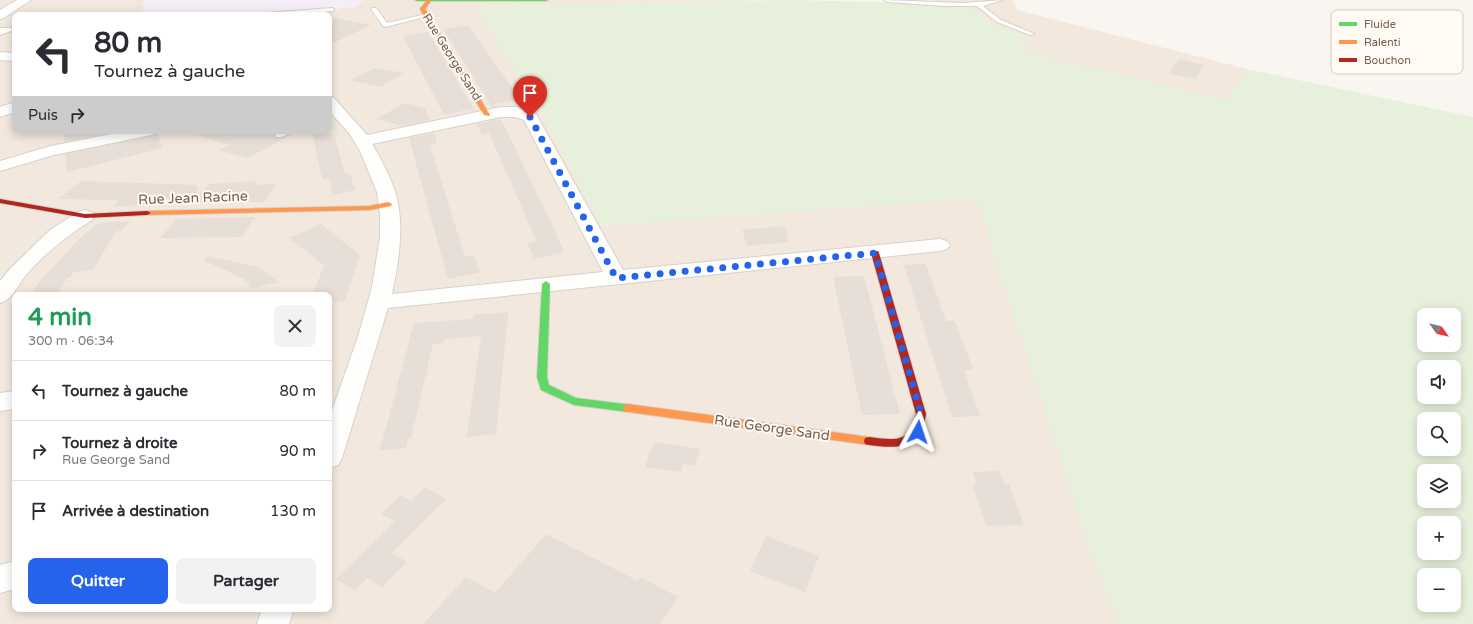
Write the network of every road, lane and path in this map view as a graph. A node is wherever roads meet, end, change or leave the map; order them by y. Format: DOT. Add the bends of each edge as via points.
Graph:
graph roads {
  1 [pos="25,0"];
  2 [pos="140,0"];
  3 [pos="417,0"];
  4 [pos="546,0"];
  5 [pos="887,0"];
  6 [pos="1000,0"];
  7 [pos="429,1"];
  8 [pos="979,5"];
  9 [pos="366,8"];
  10 [pos="374,9"];
  11 [pos="332,10"];
  12 [pos="138,12"];
  13 [pos="306,12"];
  14 [pos="0,15"];
  15 [pos="426,16"];
  16 [pos="0,30"];
  17 [pos="12,30"];
  18 [pos="12,30"];
  19 [pos="0,33"];
  20 [pos="1032,34"];
  21 [pos="0,56"];
  22 [pos="12,57"];
  23 [pos="12,107"];
  24 [pos="332,109"];
  25 [pos="0,112"];
  26 [pos="487,115"];
  27 [pos="135,134"];
  28 [pos="362,141"];
  29 [pos="0,166"];
  30 [pos="0,201"];
  31 [pos="388,204"];
  32 [pos="85,216"];
  33 [pos="940,245"];
  34 [pos="875,253"];
  35 [pos="616,278"];
  36 [pos="546,284"];
  37 [pos="0,296"];
  38 [pos="379,302"];
  39 [pos="12,400"];
  40 [pos="0,402"];
  41 [pos="332,449"];
  42 [pos="12,576"];
  43 [pos="0,579"];
  44 [pos="277,612"];
  45 [pos="273,624"];
  1 -- 14 [label="street"];
  2 -- 12 [label="path"];
  3 -- 7 [label="street"];
  4 -- 7 [label="street"];
  5 -- 8 [label="lane"];
  6 -- 8 [label="lane"];
  7 -- 15 [label="street, Rue George Sand" via="422,9"];
  8 -- 20 [label="lane" via="999,21"];
  9 -- 11 [label="path"];
  10 -- 15 [label="lane" via="385,25"];
  11 -- 13 [label="lane"];
  15 -- 26 [label="street, Rue George Sand"];
  16 -- 17 [label="lane"];
  18 -- 19 [label="lane"];
  21 -- 22 [label="street"];
  23 -- 25 [label="street"];
  24 -- 28 [label="street"];
  26 -- 28 [label="street, Rue George Sand"];
  26 -- 35 [label="street, Rue George Sand" via="512,112 530,117"];
  27 -- 29 [label="street" via="51,151"];
  28 -- 31 [label="street" via="386,192"];
  30 -- 32 [label="street, Rue Jean Racine"];
  31 -- 32 [label="street, Rue Jean Racine" via="370,208 183,211"];
  31 -- 38 [label="street" via="390,232"];
  32 -- 37 [label="street" via="57,234 17,273"];
  33 -- 34 [label="street"];
  34 -- 35 [label="street"];
  34 -- 36 [label="street, Rue George Sand" via="921,414 918,432 913,437 901,442 884,444 574,401 557,394 545,387 542,377"];
  35 -- 36 [label="street"];
  36 -- 38 [label="street"];
  38 -- 41 [label="street"];
  39 -- 40 [label="street"];
  42 -- 43 [label="street"];
  44 -- 45 [label="street"];
}
